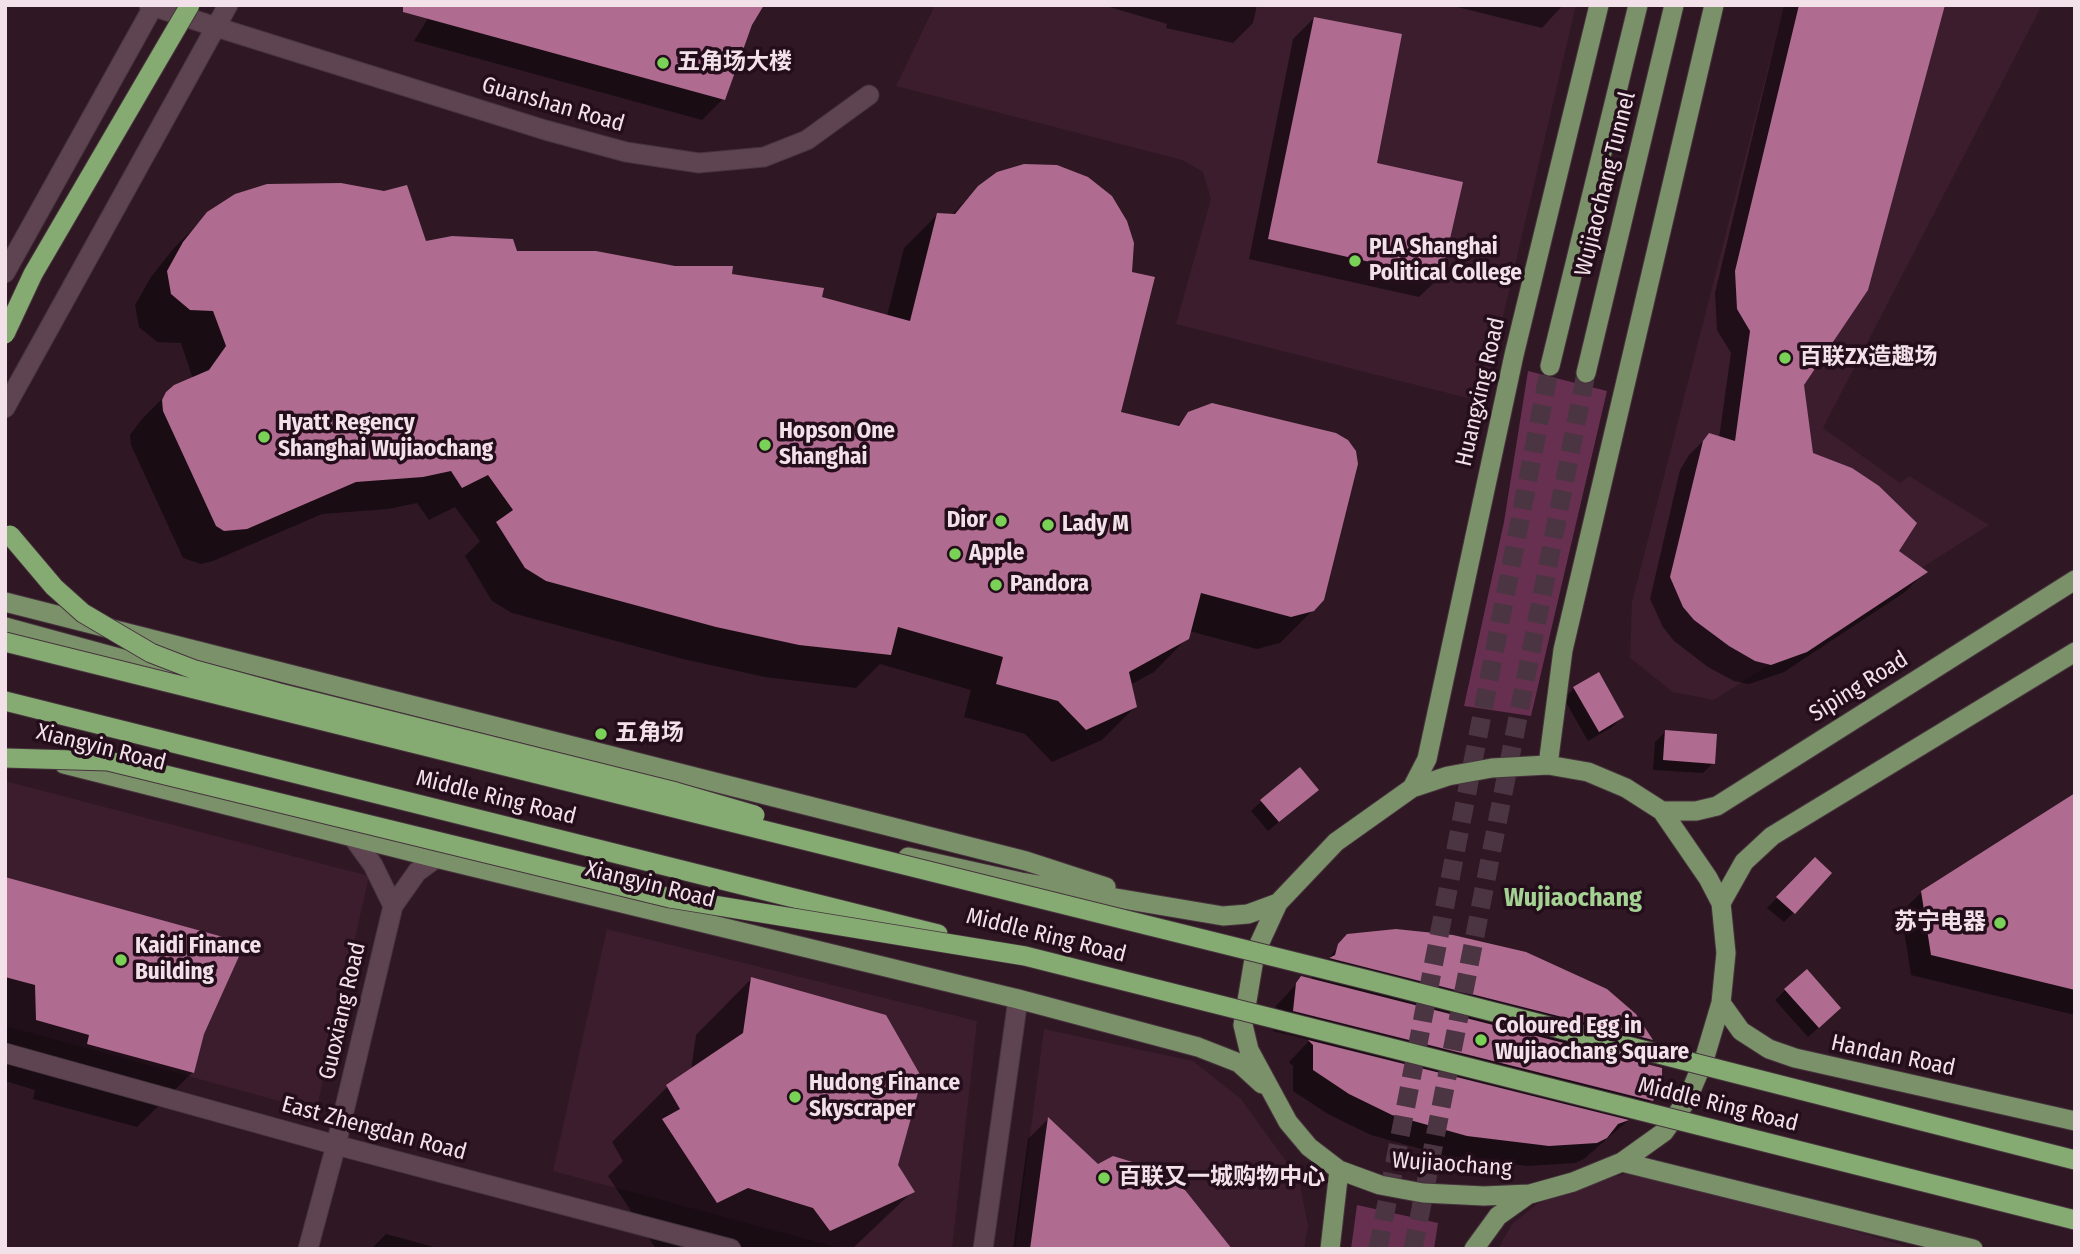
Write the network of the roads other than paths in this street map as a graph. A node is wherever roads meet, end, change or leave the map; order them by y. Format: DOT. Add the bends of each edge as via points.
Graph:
graph roads {
  1 [pos="190,5"];
  2 [pos="228,5"];
  3 [pos="1598,5"];
  4 [pos="1638,5"];
  5 [pos="1674,5"];
  6 [pos="1714,5"];
  7 [pos="152,6"];
  8 [pos="216,27"];
  9 [pos="869,95"];
  10 [pos="5,273"];
  11 [pos="5,334"];
  12 [pos="1550,366"];
  13 [pos="1586,373"];
  14 [pos="5,408"];
  15 [pos="5,525"];
  16 [pos="2075,580"];
  17 [pos="5,602"];
  18 [pos="5,627"];
  19 [pos="5,642"];
  20 [pos="2075,652"];
  21 [pos="5,701"];
  22 [pos="5,749"];
  23 [pos="5,758"];
  24 [pos="1548,765"];
  25 [pos="1412,788"];
  26 [pos="1662,811"];
  27 [pos="352,836"];
  28 [pos="436,859"];
  29 [pos="1038,898"];
  30 [pos="1278,903"];
  31 [pos="1721,903"];
  32 [pos="393,906"];
  33 [pos="1173,909"];
  34 [pos="1025,956"];
  35 [pos="1018,999"];
  36 [pos="1721,1003"];
  37 [pos="5,1053"];
  38 [pos="1272,1094"];
  39 [pos="2075,1121"];
  40 [pos="336,1145"];
  41 [pos="2075,1160"];
  42 [pos="1622,1162"];
  43 [pos="1339,1170"];
  44 [pos="1530,1194"];
  45 [pos="2075,1220"];
  46 [pos="308,1249"];
  47 [pos="732,1249"];
  48 [pos="983,1249"];
  49 [pos="1330,1249"];
  50 [pos="1474,1249"];
  51 [pos="1973,1249"];
  1 -- 11 [label="highway, bridge" via="33,274"];
  2 -- 8 [label="street"];
  3 -- 25 [label="main road, Huangxing Road" via="1514,355 1427,759"];
  4 -- 12 [label="main road, Wujiaochang Tunnel"];
  5 -- 13 [label="main road, Wujiaochang Tunnel"];
  6 -- 24 [label="main road" via="1563,650"];
  7 -- 8 [label="street, Guanshan Road"];
  7 -- 10 [label="street"];
  8 -- 9 [label="street, Guanshan Road" via="545,130 626,152 699,163 764,157 807,140"];
  8 -- 14 [label="street"];
  15 -- 29 [label="highway, bridge" via="31,562 83,613 150,653 195,670 676,792"];
  16 -- 26 [label="main road, Siping Road" via="1717,806"];
  17 -- 33 [label="main road" via="1026,860"];
  18 -- 33 [label="main road" via="775,827 1021,882"];
  19 -- 29 [label="highway, Middle Ring Road, bridge"];
  20 -- 31 [label="main road" via="1772,836 1744,862"];
  21 -- 34 [label="highway, Middle Ring Road, bridge"];
  22 -- 27 [label="main road, Xiangyin Road"];
  23 -- 34 [label="highway, bridge" via="108,761 670,898"];
  24 -- 25 [label="main road, Wujiaochang" via="1492,768"];
  24 -- 26 [label="main road, Wujiaochang" via="1588,772 1626,788"];
  25 -- 30 [label="main road, Wujiaochang" via="1336,842"];
  26 -- 31 [label="main road, Wujiaochang"];
  27 -- 28 [label="main road, Xiangyin Road"];
  27 -- 32 [label="street"];
  28 -- 32 [label="street, Guoxiang Road" via="417,872"];
  28 -- 35 [label="main road, Xiangyin Road"];
  29 -- 41 [label="highway, Middle Ring Road, bridge"];
  30 -- 33 [label="main road" via="1248,914 1223,916"];
  30 -- 38 [label="main road, Wujiaochang" via="1255,953 1243,1025 1249,1050"];
  31 -- 36 [label="main road, Wujiaochang" via="1726,953"];
  32 -- 40 [label="street, Guoxiang Road"];
  34 -- 45 [label="highway, Middle Ring Road, bridge"];
  35 -- 38 [label="main road, Xiangyin Road" via="1211,1051 1239,1063"];
  35 -- 48 [label="street"];
  36 -- 39 [label="main road, Handan Road" via="1741,1031 1769,1049 1795,1058"];
  36 -- 42 [label="main road, Wujiaochang" via="1687,1100 1664,1132"];
  37 -- 40 [label="street, East Zhengdan Road"];
  38 -- 43 [label="main road, Wujiaochang" via="1310,1147"];
  40 -- 46 [label="street, Guoxiang Road"];
  40 -- 47 [label="street, East Zhengdan Road"];
  42 -- 44 [label="main road, Wujiaochang"];
  42 -- 51 [label="main road"];
  43 -- 44 [label="main road, Wujiaochang" via="1380,1185 1423,1193"];
  43 -- 49 [label="main road"];
  44 -- 50 [label="main road" via="1498,1216"];
}
